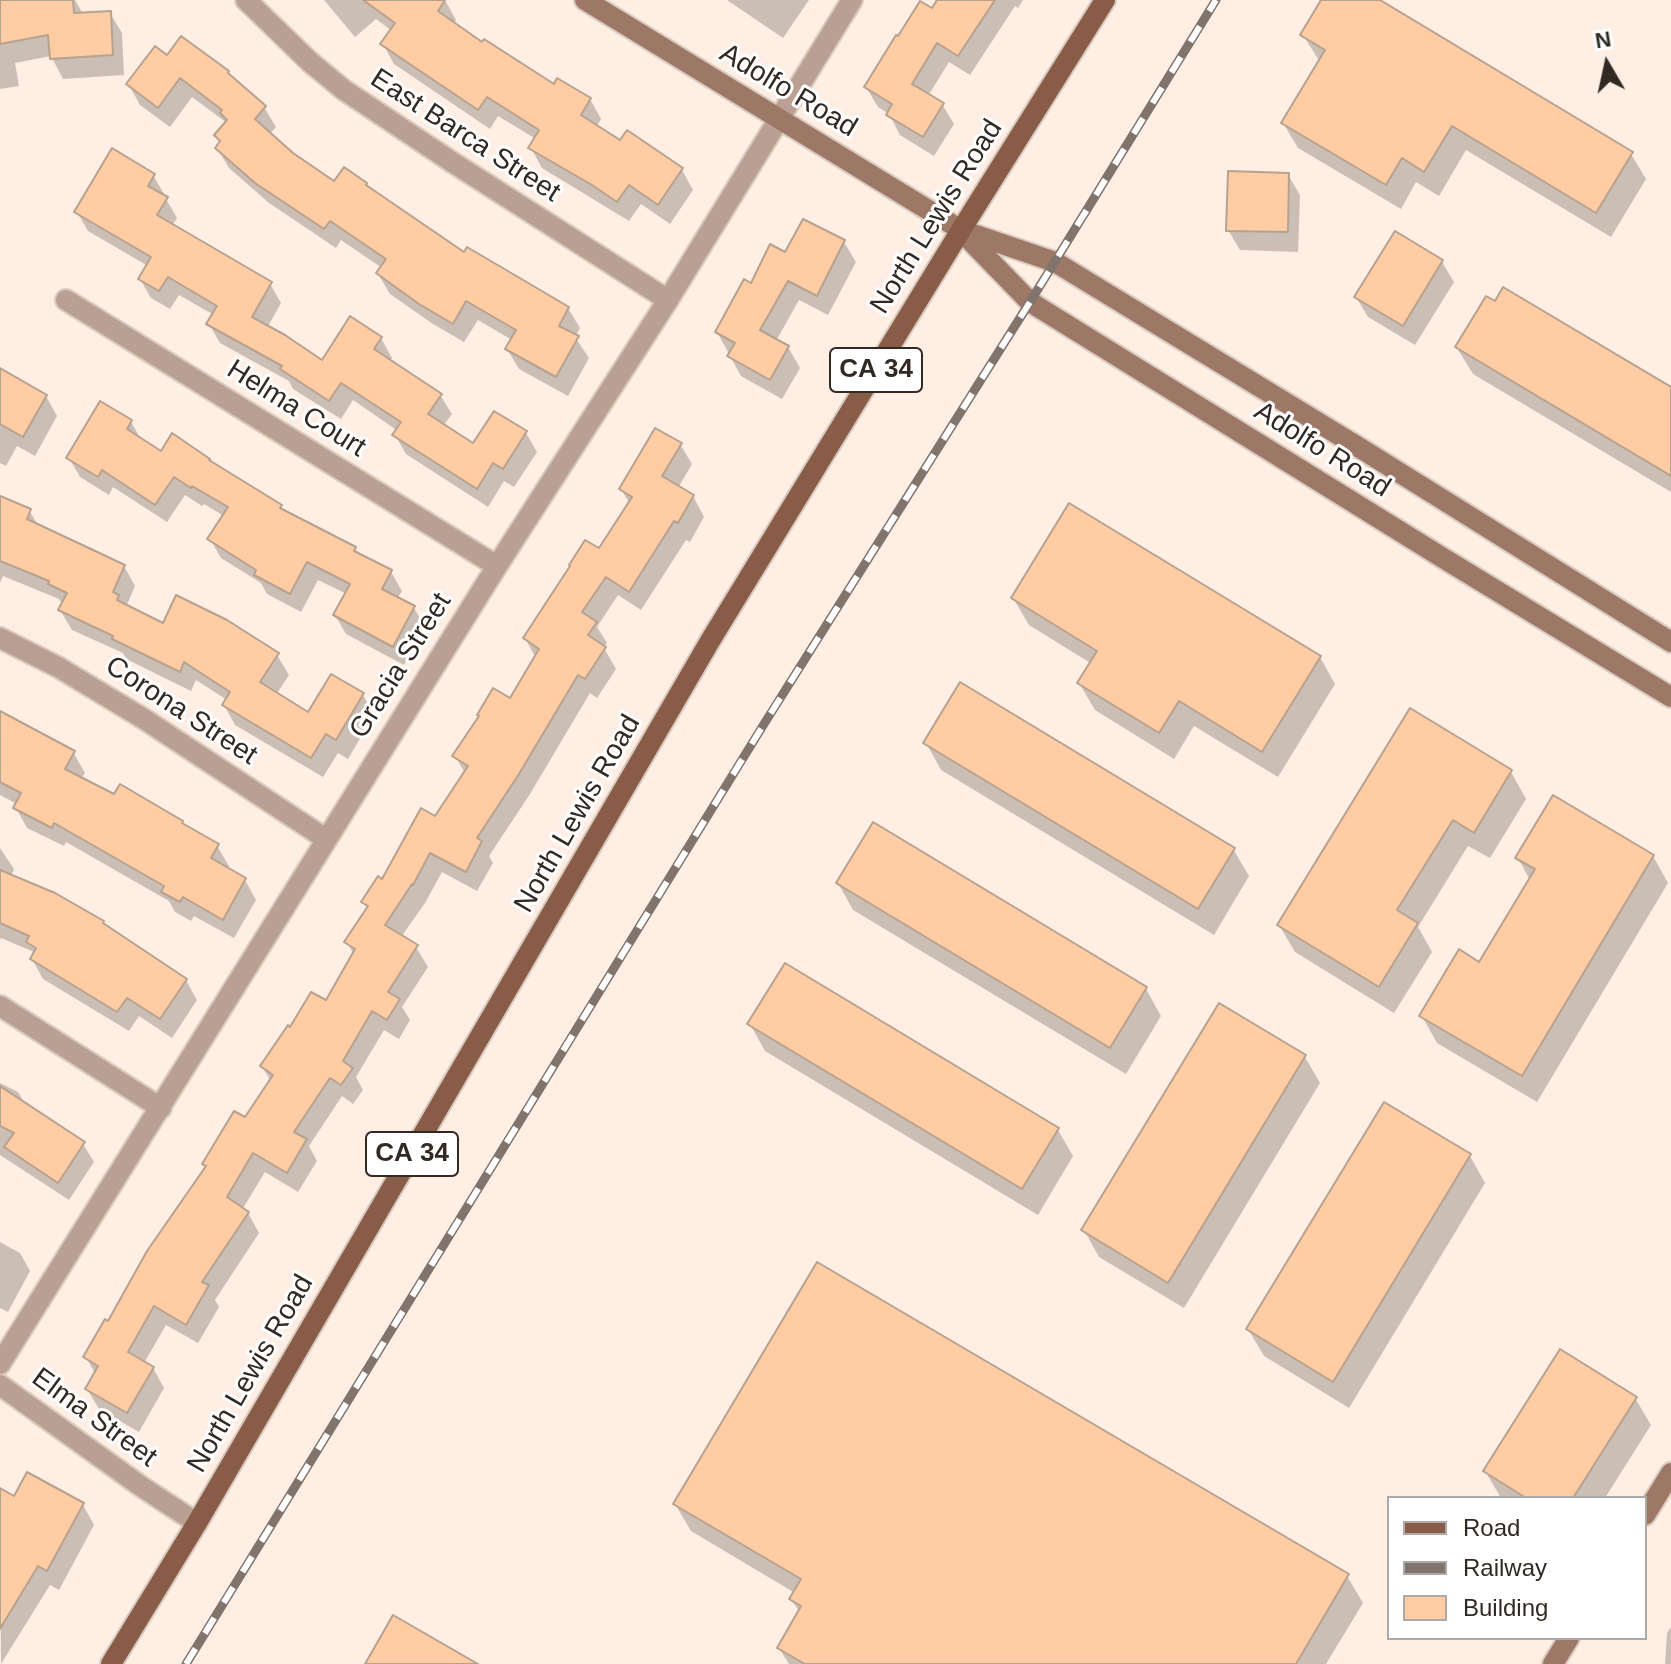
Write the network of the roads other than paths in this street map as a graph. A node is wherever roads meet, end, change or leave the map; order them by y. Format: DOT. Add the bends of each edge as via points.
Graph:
graph roads {
  1 [pos="246,0"];
  2 [pos="585,0"];
  3 [pos="852,0"];
  4 [pos="1105,0"];
  5 [pos="780,118"];
  6 [pos="961,230"];
  7 [pos="66,300"];
  8 [pos="668,300"];
  9 [pos="497,566"];
  10 [pos="0,638"];
  11 [pos="1671,642"];
  12 [pos="1671,697"];
  13 [pos="326,839"];
  14 [pos="0,1006"];
  15 [pos="161,1108"];
  16 [pos="0,1364"];
  17 [pos="0,1385"];
  18 [pos="1671,1473"];
  19 [pos="1647,1512"];
  20 [pos="197,1523"];
  21 [pos="1568,1640"];
  22 [pos="111,1664"];
  23 [pos="1553,1664"];
  1 -- 8 [label="street, East Barca Street" via="344,90"];
  2 -- 5 [label="main road, Adolfo Road"];
  3 -- 5 [label="street, Gracia Street"];
  4 -- 6 [label="main road, North Lewis Road / CA 34"];
  5 -- 6 [label="main road, Adolfo Road"];
  5 -- 8 [label="street, Gracia Street"];
  6 -- 11 [label="main road, Adolfo Road" via="1055,262"];
  6 -- 12 [label="main road, Adolfo Road" via="1030,302"];
  6 -- 20 [label="main road, North Lewis Road / CA 34" via="710,641"];
  7 -- 9 [label="street, Helma Court"];
  8 -- 9 [label="street, Gracia Street"];
  9 -- 13 [label="street, Gracia Street"];
  10 -- 13 [label="street, Corona Street" via="144,719"];
  13 -- 15 [label="street, Gracia Street"];
  14 -- 15 [label="street"];
  15 -- 16 [label="street, Gracia Street"];
  17 -- 20 [label="street, Elma Street"];
  18 -- 19 [label="main road"];
  20 -- 22 [label="main road, North Lewis Road / CA 34"];
  21 -- 23 [label="main road"];
}
